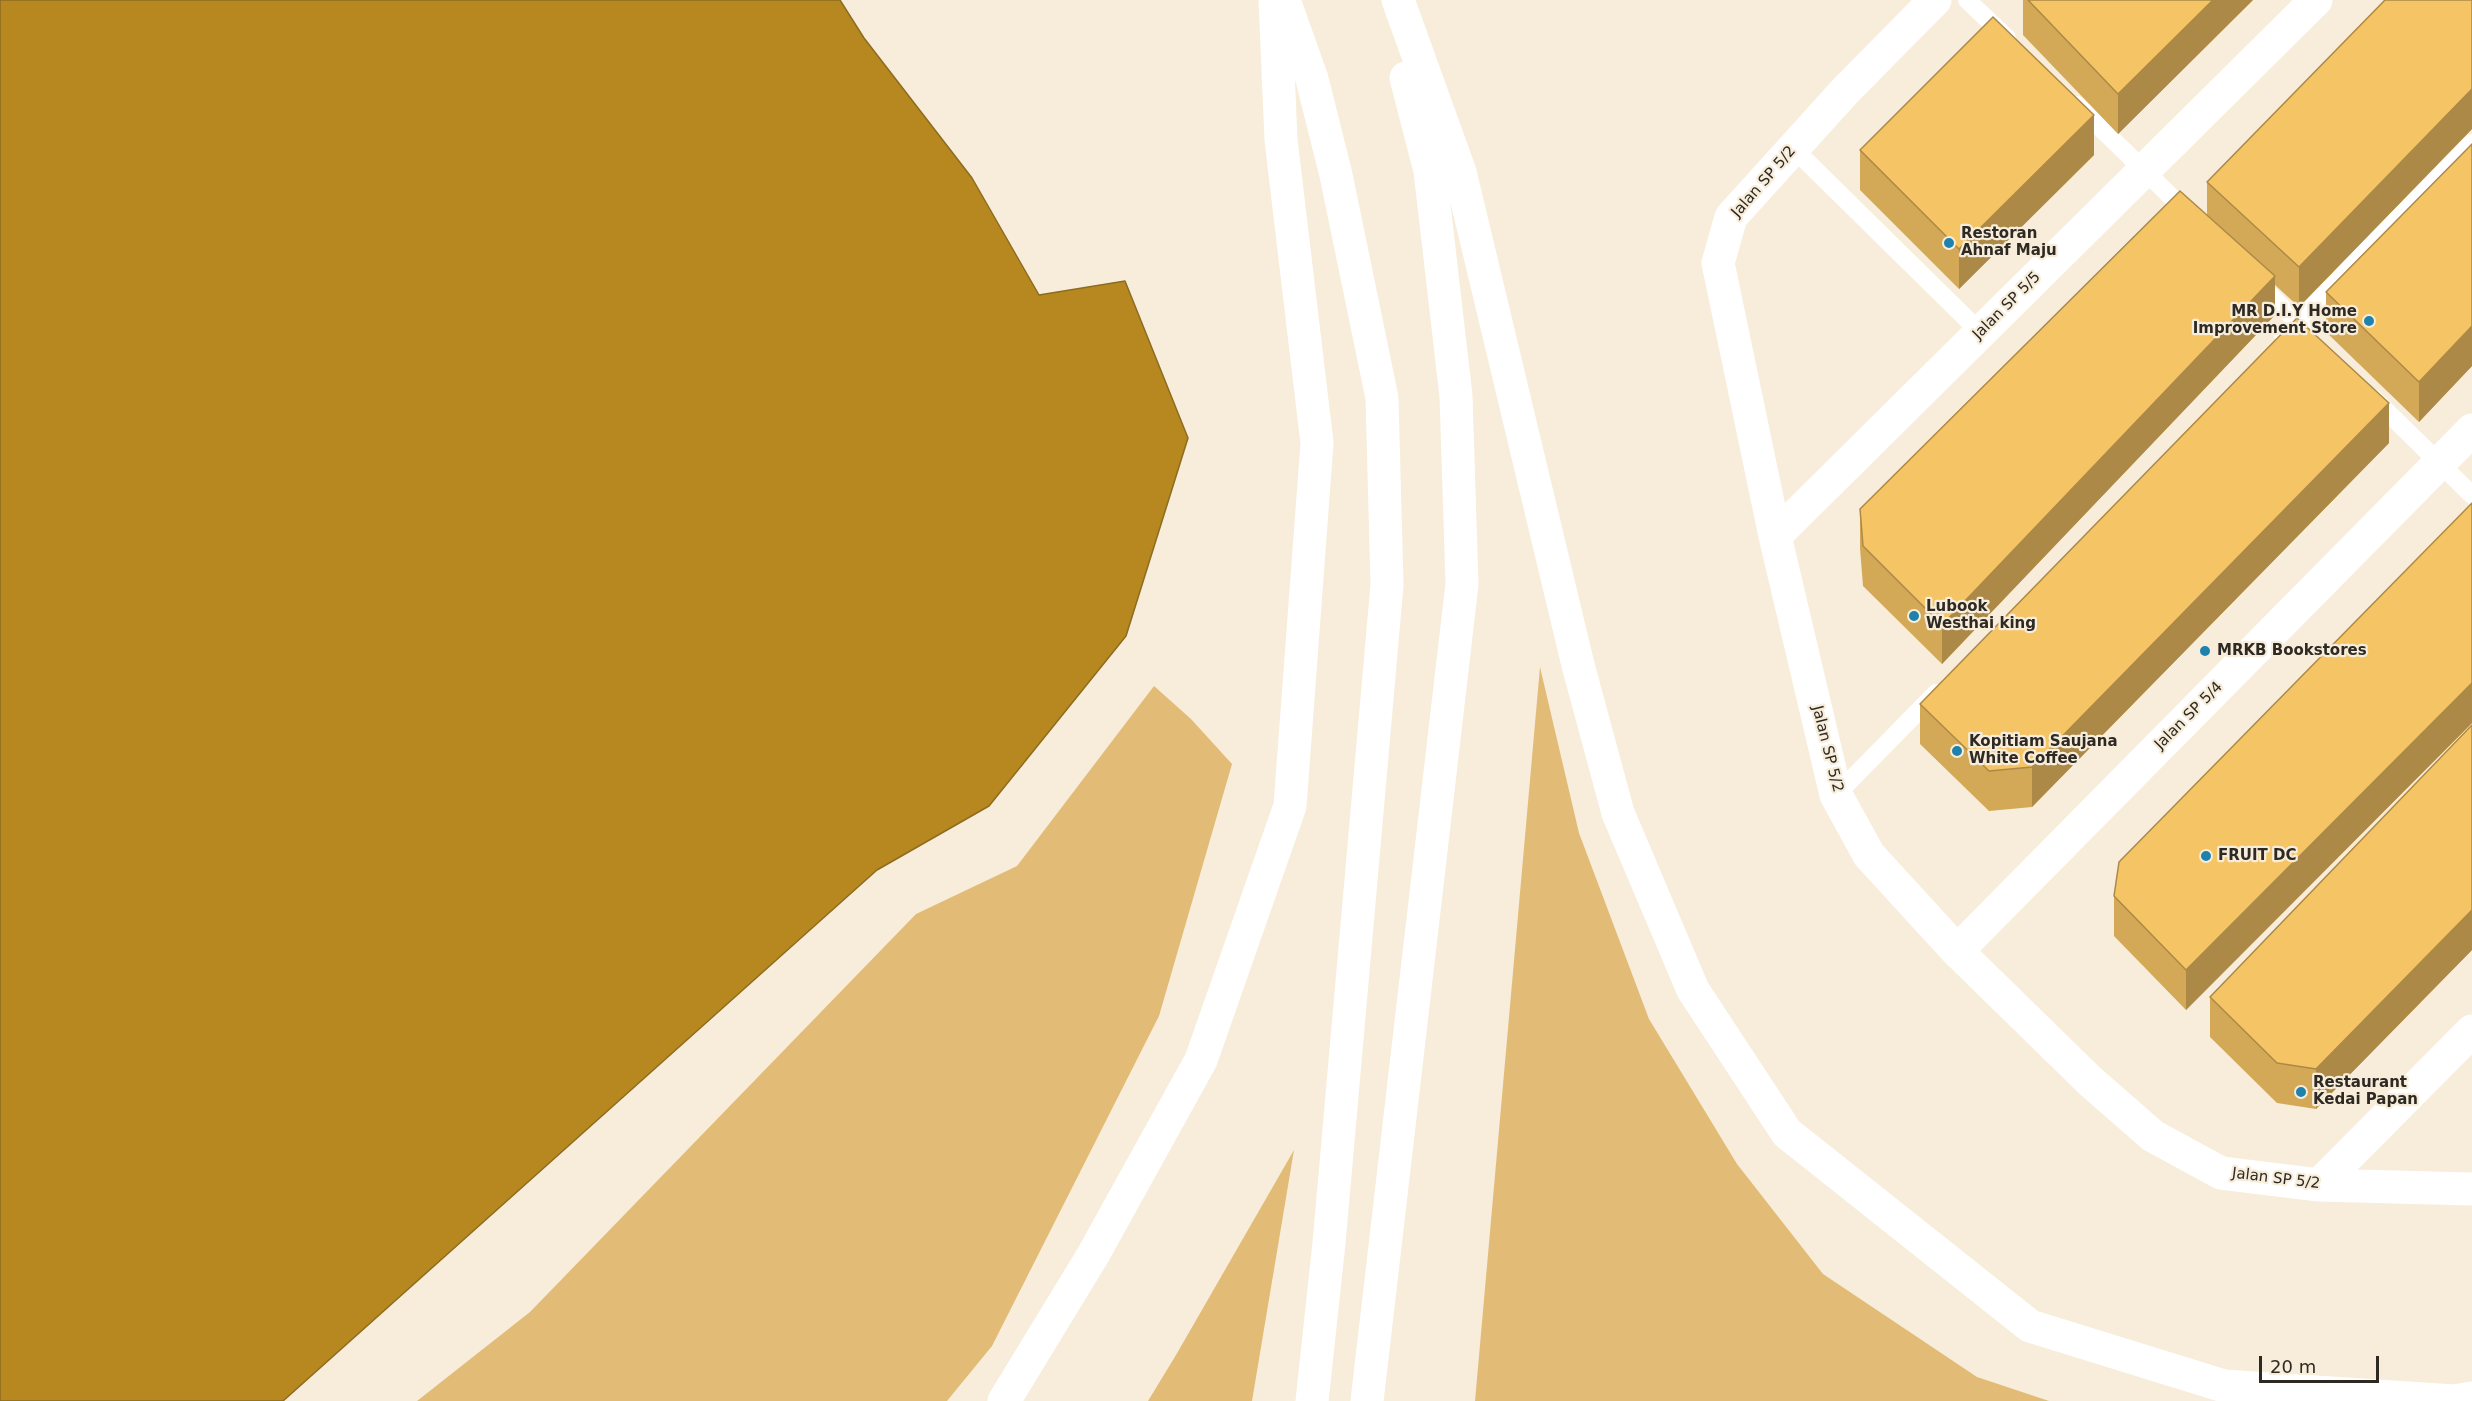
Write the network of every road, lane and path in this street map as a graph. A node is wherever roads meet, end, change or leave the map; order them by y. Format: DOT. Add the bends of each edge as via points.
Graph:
graph roads {
  1 [pos="1275,0"];
  2 [pos="1284,0"];
  3 [pos="1385,0"];
  4 [pos="1398,0"];
  5 [pos="1935,0"];
  6 [pos="1967,0"];
  7 [pos="2316,0"];
  8 [pos="2018,49"];
  9 [pos="2060,89"];
  10 [pos="2472,143"];
  11 [pos="1793,148"];
  12 [pos="2145,170"];
  13 [pos="2204,229"];
  14 [pos="2246,271"];
  15 [pos="2297,322"];
  16 [pos="1981,333"];
  17 [pos="2313,338"];
  18 [pos="2272,347"];
  19 [pos="2364,388"];
  20 [pos="2472,430"];
  21 [pos="2439,463"];
  22 [pos="2472,495"];
  23 [pos="1774,536"];
  24 [pos="1945,683"];
  25 [pos="1836,795"];
  26 [pos="1958,951"];
  27 [pos="2472,1031"];
  28 [pos="2319,1185"];
  29 [pos="2472,1189"];
  30 [pos="2472,1398"];
  31 [pos="1004,1401"];
  32 [pos="1312,1401"];
  33 [pos="1367,1401"];
  1 -- 31 [label="main road" via="1281,140 1317,443 1290,806 1201,1060 1093,1255"];
  2 -- 32 [label="main road" via="1312,79 1382,398 1387,585"];
  3 -- 33 [label="main road" via="1430,171 1456,396 1462,584"];
  4 -- 30 [label="main road" via="1461,172 1578,665 1618,813 1693,990 1787,1133 2030,1326 2224,1386 2454,1401"];
  5 -- 11 [label="main road, Jalan SP 5/2"];
  6 -- 8 [label="lane"];
  7 -- 12 [label="main road, Jalan SP 5/5"];
  9 -- 12 [label="lane"];
  10 -- 15 [label="lane"];
  11 -- 16 [label="lane"];
  11 -- 23 [label="main road, Jalan SP 5/2" via="1731,217 1718,263"];
  12 -- 13 [label="lane"];
  12 -- 16 [label="main road, Jalan SP 5/5"];
  14 -- 15 [label="lane"];
  15 -- 17 [label="lane"];
  15 -- 18 [label="lane"];
  16 -- 23 [label="main road, Jalan SP 5/5"];
  19 -- 21 [label="lane"];
  20 -- 21 [label="main road, Jalan SP 5/4"];
  21 -- 22 [label="lane"];
  21 -- 26 [label="main road, Jalan SP 5/4"];
  23 -- 25 [label="main road, Jalan SP 5/2"];
  24 -- 25 [label="lane"];
  25 -- 26 [label="main road, Jalan SP 5/2" via="1869,855"];
  26 -- 28 [label="main road, Jalan SP 5/2" via="2090,1081 2153,1136 2221,1173"];
  27 -- 28 [label="main road"];
  28 -- 29 [label="main road, Jalan SP 5/2"];
}
